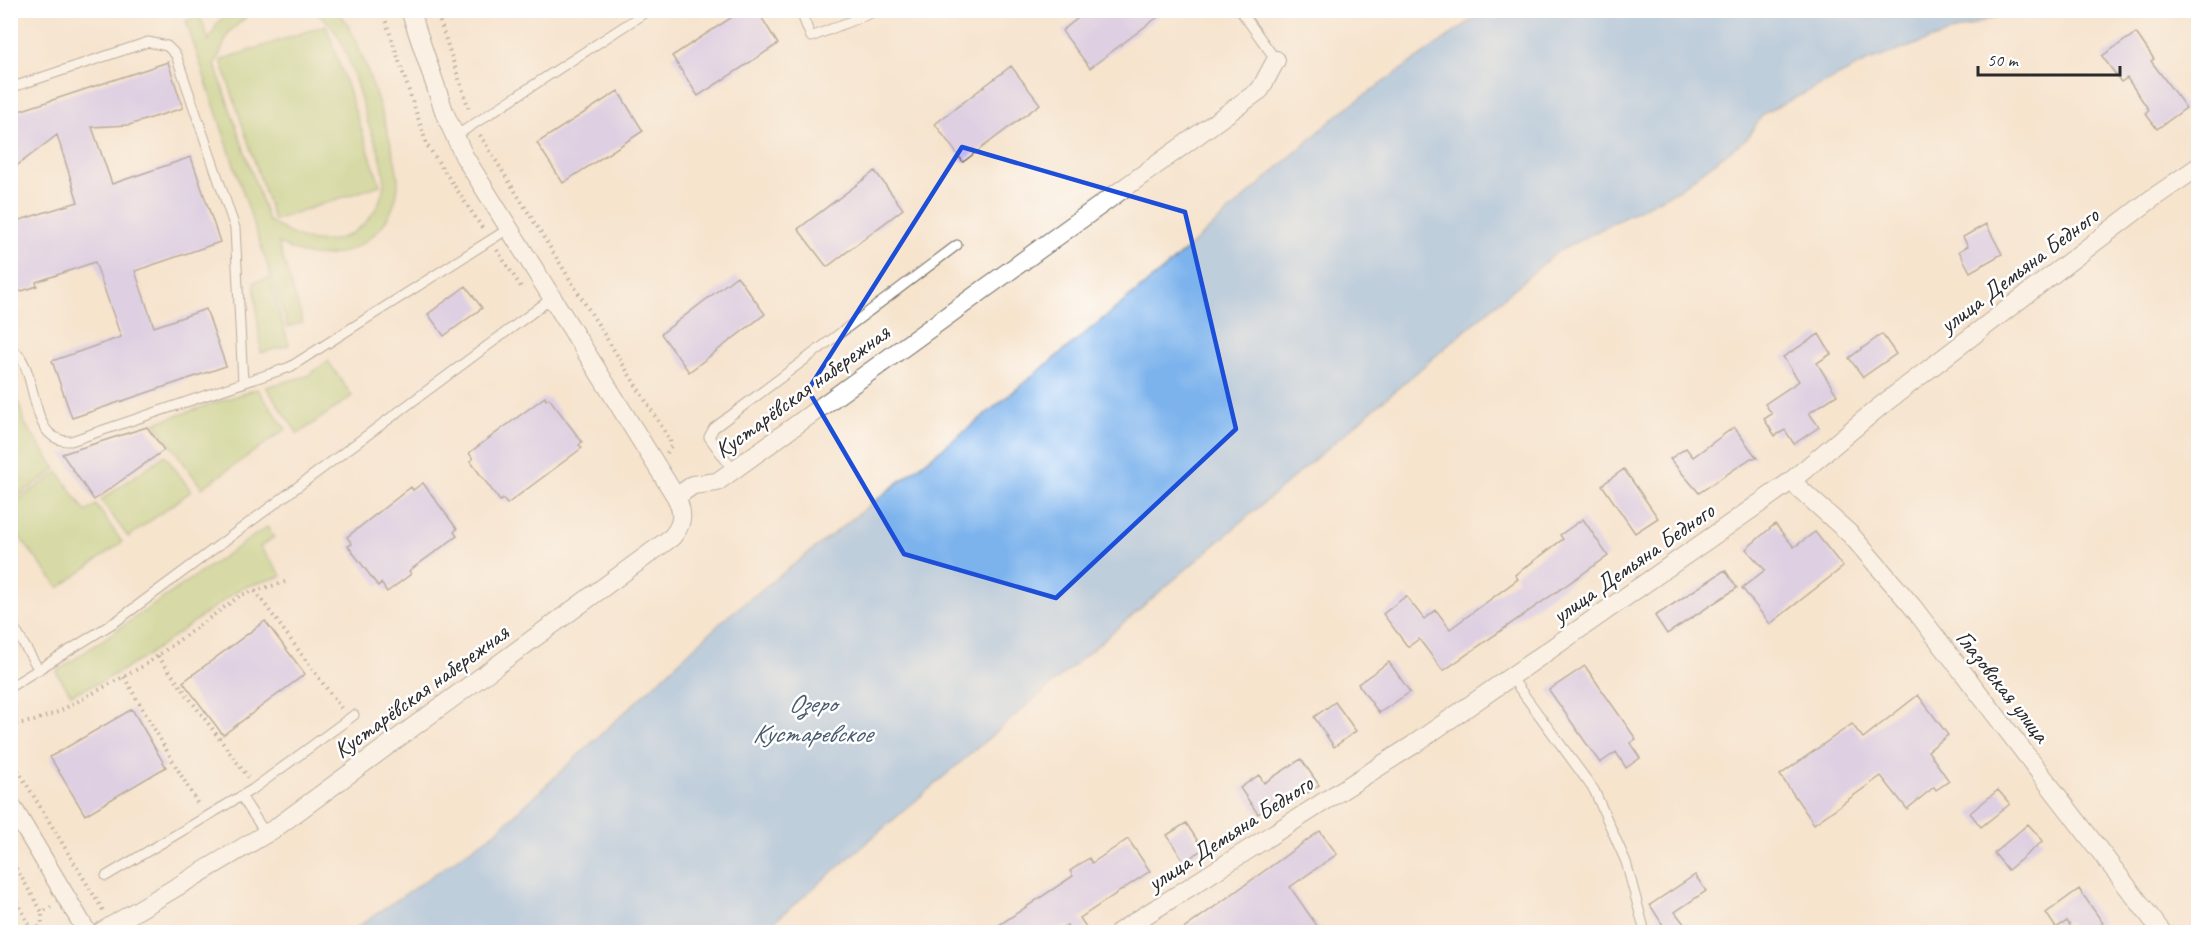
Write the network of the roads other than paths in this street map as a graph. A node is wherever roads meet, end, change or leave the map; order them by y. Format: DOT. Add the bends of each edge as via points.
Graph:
graph roads {
  1 [pos="410,10"];
  2 [pos="649,10"];
  3 [pos="800,10"];
  4 [pos="1240,10"];
  5 [pos="871,13"];
  6 [pos="1276,60"];
  7 [pos="10,88"];
  8 [pos="454,137"];
  9 [pos="2199,167"];
  10 [pos="508,229"];
  11 [pos="957,245"];
  12 [pos="552,298"];
  13 [pos="10,348"];
  14 [pos="243,383"];
  15 [pos="733,470"];
  16 [pos="1791,481"];
  17 [pos="676,497"];
  18 [pos="10,621"];
  19 [pos="39,670"];
  20 [pos="1511,677"];
  21 [pos="10,687"];
  22 [pos="351,716"];
  23 [pos="241,796"];
  24 [pos="10,803"];
  25 [pos="266,834"];
  26 [pos="106,876"];
  27 [pos="107,929"];
  28 [pos="87,933"];
  29 [pos="1119,933"];
  30 [pos="1645,933"];
  31 [pos="2162,933"];
  1 -- 8 [label="street"];
  2 -- 8 [label="lane"];
  3 -- 5 [label="lane" via="811,37"];
  4 -- 6 [label="lane"];
  6 -- 15 [label="street, Кустарёвская набережная" via="1260,90"];
  7 -- 14 [label="lane" via="148,42 167,46 177,56 235,228"];
  8 -- 10 [label="street"];
  9 -- 16 [label="street, улица Демьяна Бедного" via="2150,200 1878,408"];
  10 -- 12 [label="street"];
  10 -- 14 [label="lane" via="298,362"];
  11 -- 15 [label="lane" via="710,432 712,442"];
  12 -- 17 [label="street"];
  12 -- 19 [label="lane" via="118,620"];
  13 -- 14 [label="lane" via="21,357 47,431 64,442"];
  15 -- 17 [label="street, Кустарёвская набережная" via="717,482 693,485"];
  16 -- 20 [label="street, улица Демьяна Бедного"];
  16 -- 31 [label="street, Глазовская улица" via="1851,535 1912,606"];
  17 -- 25 [label="street, Кустарёвская набережная" via="682,520 672,537"];
  18 -- 19 [label="lane"];
  19 -- 21 [label="lane"];
  20 -- 29 [label="street, улица Демьяна Бедного" via="1413,745"];
  20 -- 30 [label="lane" via="1594,790 1626,862"];
  22 -- 23 [label="lane"];
  23 -- 25 [label="lane"];
  23 -- 26 [label="lane"];
  24 -- 28 [label="street"];
  25 -- 27 [label="street, Кустарёвская набережная"];
}
